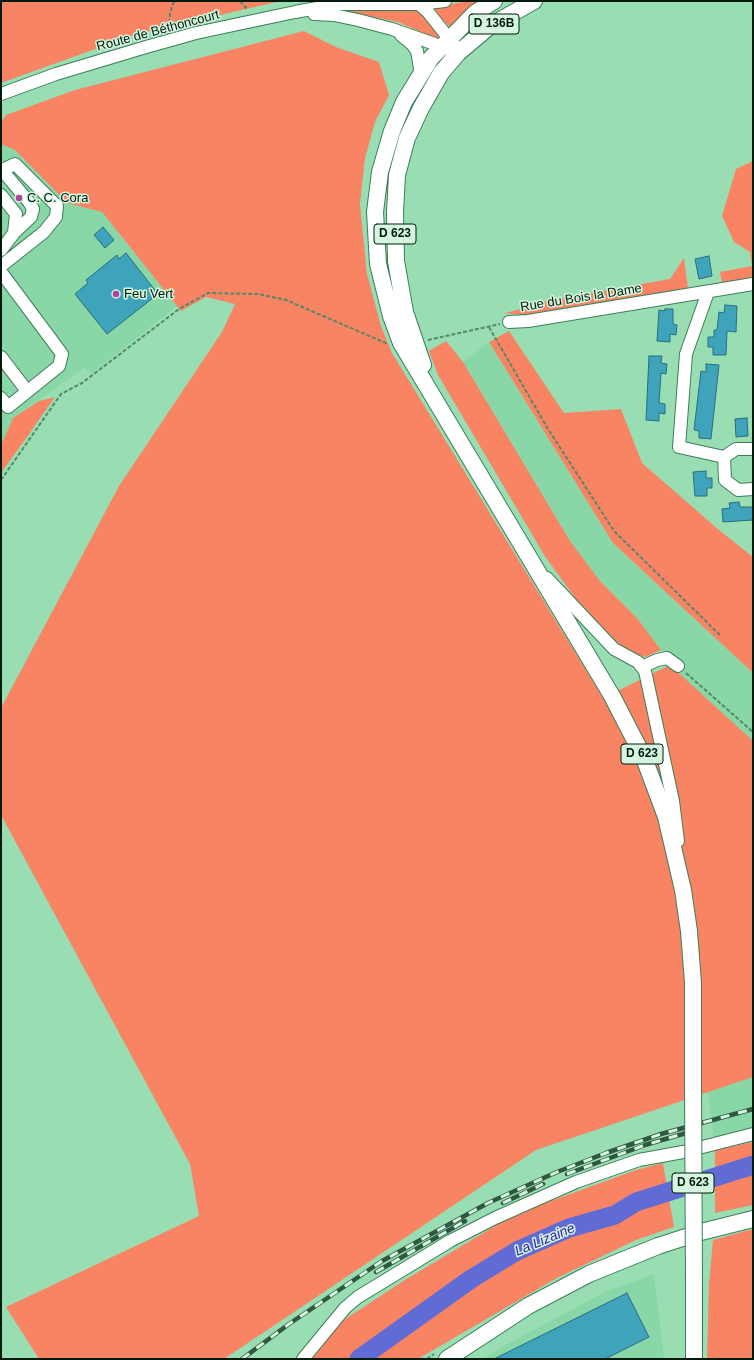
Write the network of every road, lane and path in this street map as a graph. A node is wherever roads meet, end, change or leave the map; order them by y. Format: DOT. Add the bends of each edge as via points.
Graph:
graph roads {
  1 [pos="174,1"];
  2 [pos="240,1"];
  3 [pos="445,1"];
  4 [pos="494,1"];
  5 [pos="534,1"];
  6 [pos="419,4"];
  7 [pos="295,12"];
  8 [pos="250,15"];
  9 [pos="392,29"];
  10 [pos="168,41"];
  11 [pos="445,42"];
  12 [pos="458,53"];
  13 [pos="421,74"];
  14 [pos="1,94"];
  15 [pos="1,171"];
  16 [pos="1,195"];
  17 [pos="14,233"];
  18 [pos="1,250"];
  19 [pos="1,266"];
  20 [pos="1,272"];
  21 [pos="753,284"];
  22 [pos="708,292"];
  23 [pos="509,322"];
  24 [pos="489,327"];
  25 [pos="408,343"];
  26 [pos="1,358"];
  27 [pos="27,392"];
  28 [pos="4,402"];
  29 [pos="753,449"];
  30 [pos="724,457"];
  31 [pos="1,480"];
  32 [pos="753,489"];
  33 [pos="532,562"];
  34 [pos="721,636"];
  35 [pos="678,666"];
  36 [pos="642,667"];
  37 [pos="753,732"];
  38 [pos="683,890"];
  39 [pos="753,1134"];
  40 [pos="753,1219"];
  41 [pos="303,1359"];
  42 [pos="447,1359"];
  43 [pos="694,1359"];
  1 -- 10 [label="path" via="170,13"];
  2 -- 8 [label="path"];
  3 -- 6 [label="street, Route de Béthoncourt"];
  4 -- 11 [label="main road, D 136B" via="475,12"];
  5 -- 12 [label="main road, D 136B" via="490,26"];
  6 -- 7 [label="street, Route de Béthoncourt" via="339,4"];
  6 -- 11 [label="street, D 136B"];
  7 -- 9 [label="street" via="334,15"];
  7 -- 10 [label="street, Route de Béthoncourt"];
  9 -- 11 [label="street"];
  9 -- 13 [label="street" via="417,51"];
  10 -- 14 [label="street, Route de Béthoncourt" via="56,74"];
  11 -- 12 [label="street, D 136B"];
  11 -- 13 [label="main road, D 623"];
  12 -- 25 [label="main road, D 623" via="441,73 421,108 407,138 398,175 395,212 396,261"];
  13 -- 25 [label="main road, D 623" via="404,102 392,130 380,172 375,212 378,264 390,316"];
  15 -- 17 [label="street" via="33,209 31,217"];
  15 -- 19 [label="street" via="15,164 57,206 56,217 44,232"];
  16 -- 17 [label="street" via="16,214"];
  17 -- 18 [label="street"];
  20 -- 27 [label="street" via="62,354 59,366"];
  21 -- 22 [label="street, Rue du Bois la Dame"];
  22 -- 23 [label="street, Rue du Bois la Dame"];
  22 -- 30 [label="street" via="686,354 679,447"];
  23 -- 24 [label="path, Rue du Bois la Dame"];
  24 -- 25 [label="path, Rue du Bois la Dame"];
  24 -- 34 [label="path" via="548,429 614,531"];
  25 -- 31 [label="path, Rue du Bois la Dame" via="387,344 286,300 258,294 208,293 179,309 82,383 61,394"];
  25 -- 33 [label="main road, D 623" via="448,421"];
  26 -- 27 [label="street"];
  27 -- 28 [label="street"];
  29 -- 30 [label="street" via="736,449"];
  30 -- 32 [label="street" via="725,480 738,490"];
  33 -- 36 [label="street" via="614,649 638,662"];
  33 -- 38 [label="main road, D 623" via="612,696 644,758 666,817"];
  35 -- 36 [label="street" via="667,658"];
  35 -- 37 [label="path"];
  36 -- 38 [label="street" via="645,671 673,801"];
  38 -- 43 [label="main road, D 623, bridge" via="693,982"];
  39 -- 41 [label="street" via="639,1160 576,1182 495,1218 450,1241 358,1297 345,1308"];
  40 -- 42 [label="main road" via="658,1246 589,1274 528,1306"];
}
